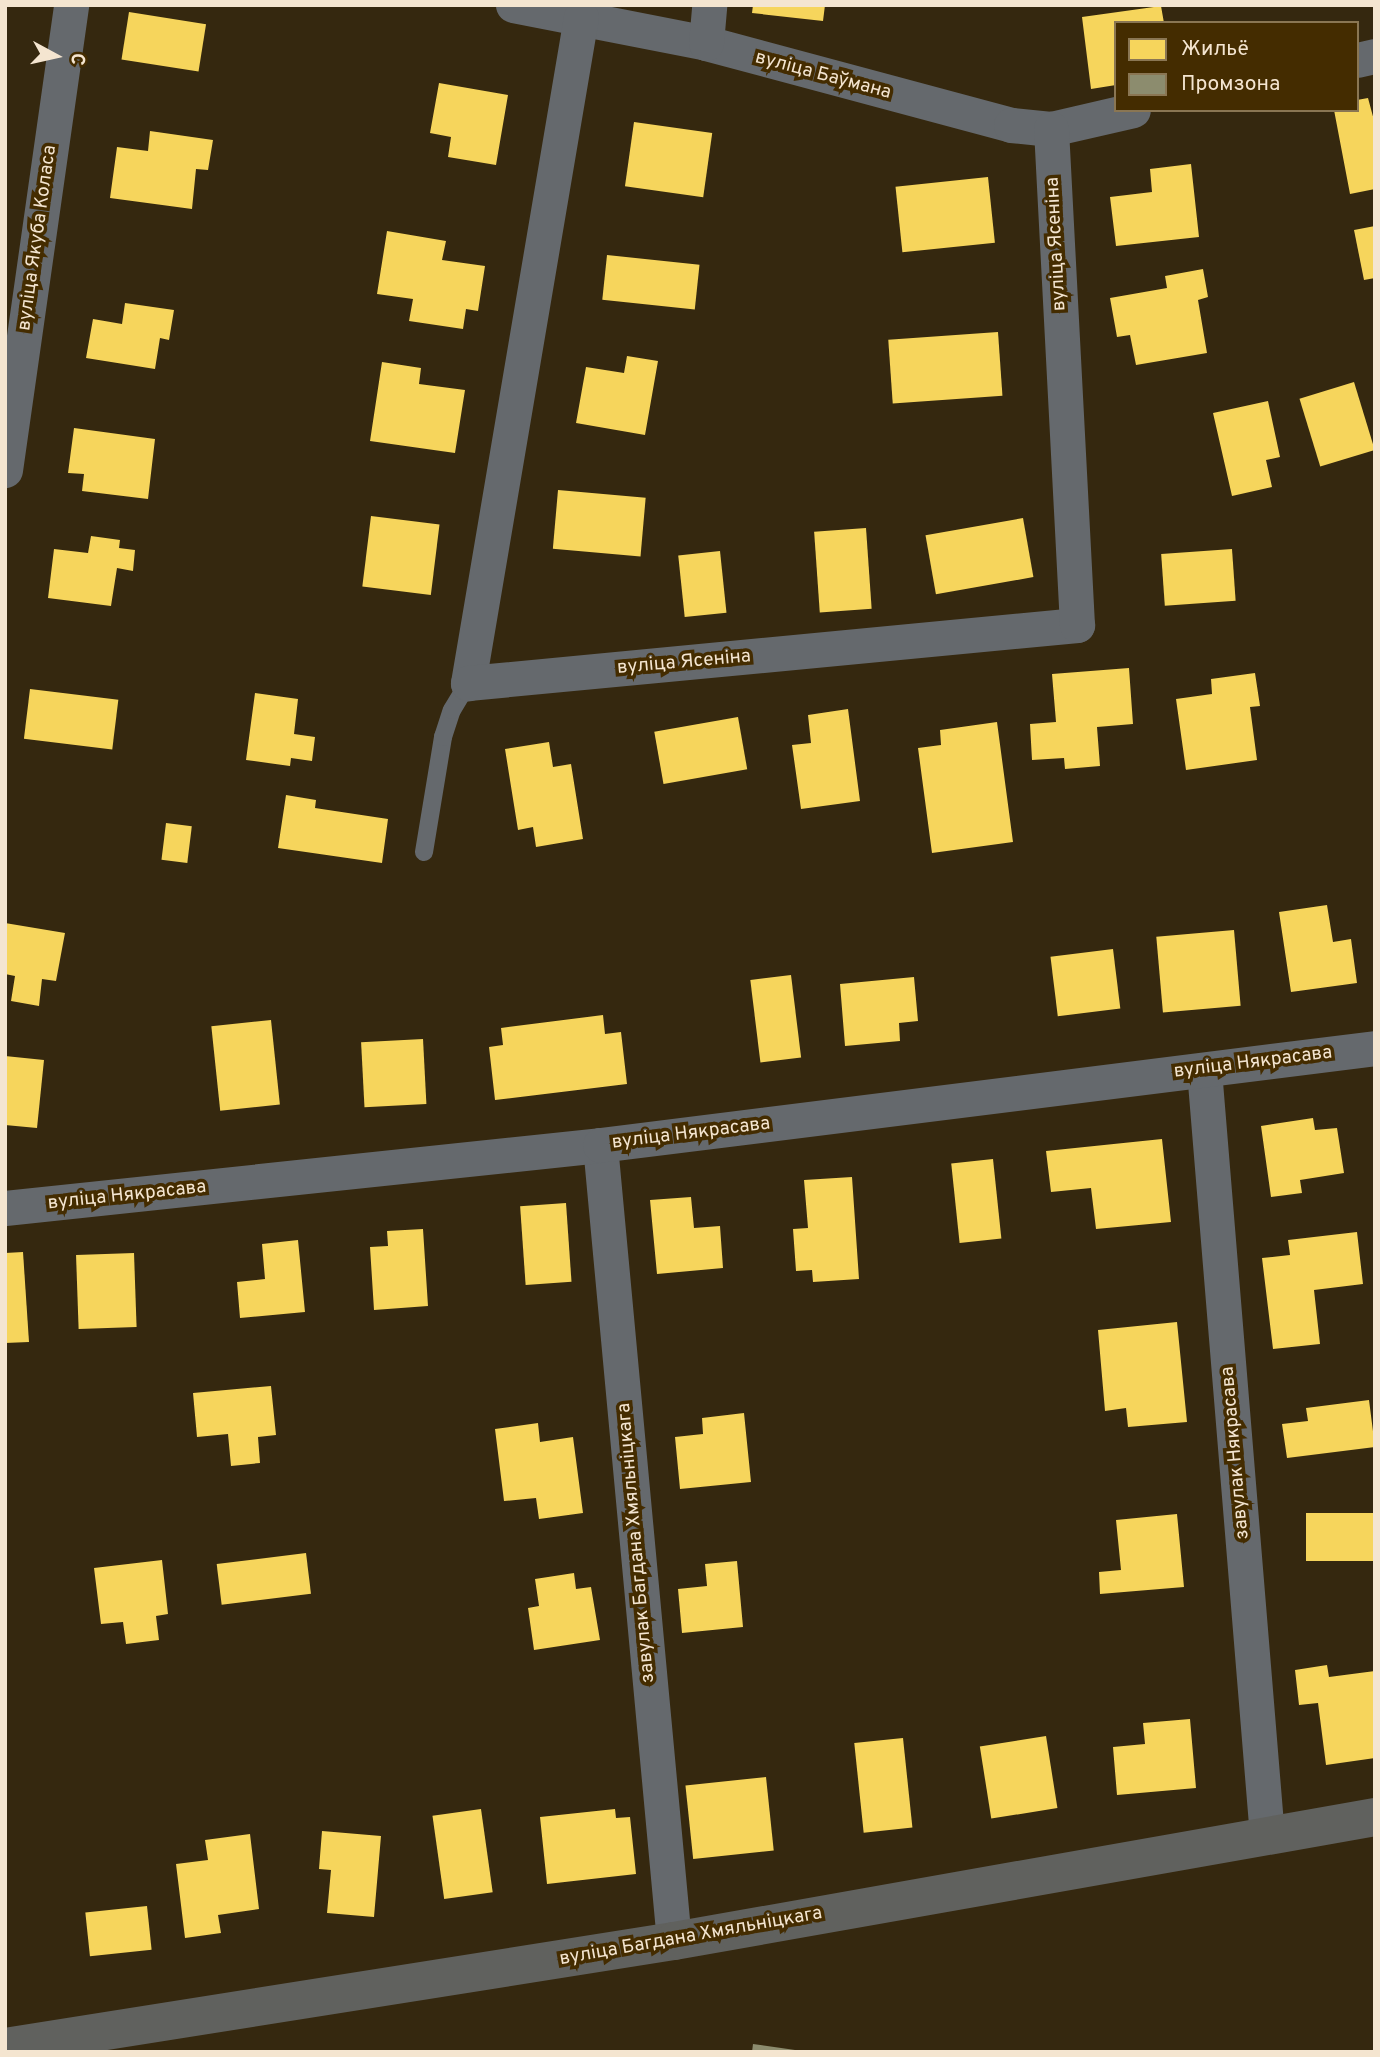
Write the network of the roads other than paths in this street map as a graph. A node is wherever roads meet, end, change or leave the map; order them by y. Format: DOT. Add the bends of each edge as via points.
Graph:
graph roads {
  1 [pos="71,5"];
  2 [pos="513,5"];
  3 [pos="709,5"];
  4 [pos="581,17"];
  5 [pos="706,43"];
  6 [pos="1124,112"];
  7 [pos="1051,129"];
  8 [pos="5,470"];
  9 [pos="468,683"];
  10 [pos="424,852"];
  11 [pos="1375,1048"];
  12 [pos="1204,1070"];
  13 [pos="600,1145"];
  14 [pos="5,1208"];
  15 [pos="1375,1817"];
  16 [pos="1267,1836"];
  17 [pos="674,1941"];
  18 [pos="5,2047"];
  1 -- 8 [label="street, вуліца Якуба Коласа"];
  2 -- 4 [label="street, вуліца Баўмана"];
  3 -- 5 [label="street"];
  4 -- 5 [label="street, вуліца Баўмана"];
  4 -- 9 [label="street"];
  5 -- 7 [label="street, вуліца Баўмана" via="964,114"];
  6 -- 7 [label="street, вуліца Баўмана"];
  7 -- 9 [label="street, вуліца Ясеніна" via="1077,625"];
  9 -- 10 [label="lane" via="443,737"];
  11 -- 12 [label="street, вуліца Някрасава"];
  12 -- 13 [label="street, вуліца Някрасава"];
  12 -- 16 [label="street, завулак Някрасава"];
  13 -- 14 [label="street, вуліца Някрасава"];
  13 -- 17 [label="street, завулак Багдана Хмяльніцкага"];
  15 -- 16 [label="street, вуліца Багдана Хмяльніцкага"];
  16 -- 17 [label="street, вуліца Багдана Хмяльніцкага"];
  17 -- 18 [label="street, вуліца Багдана Хмяльніцкага"];
}
